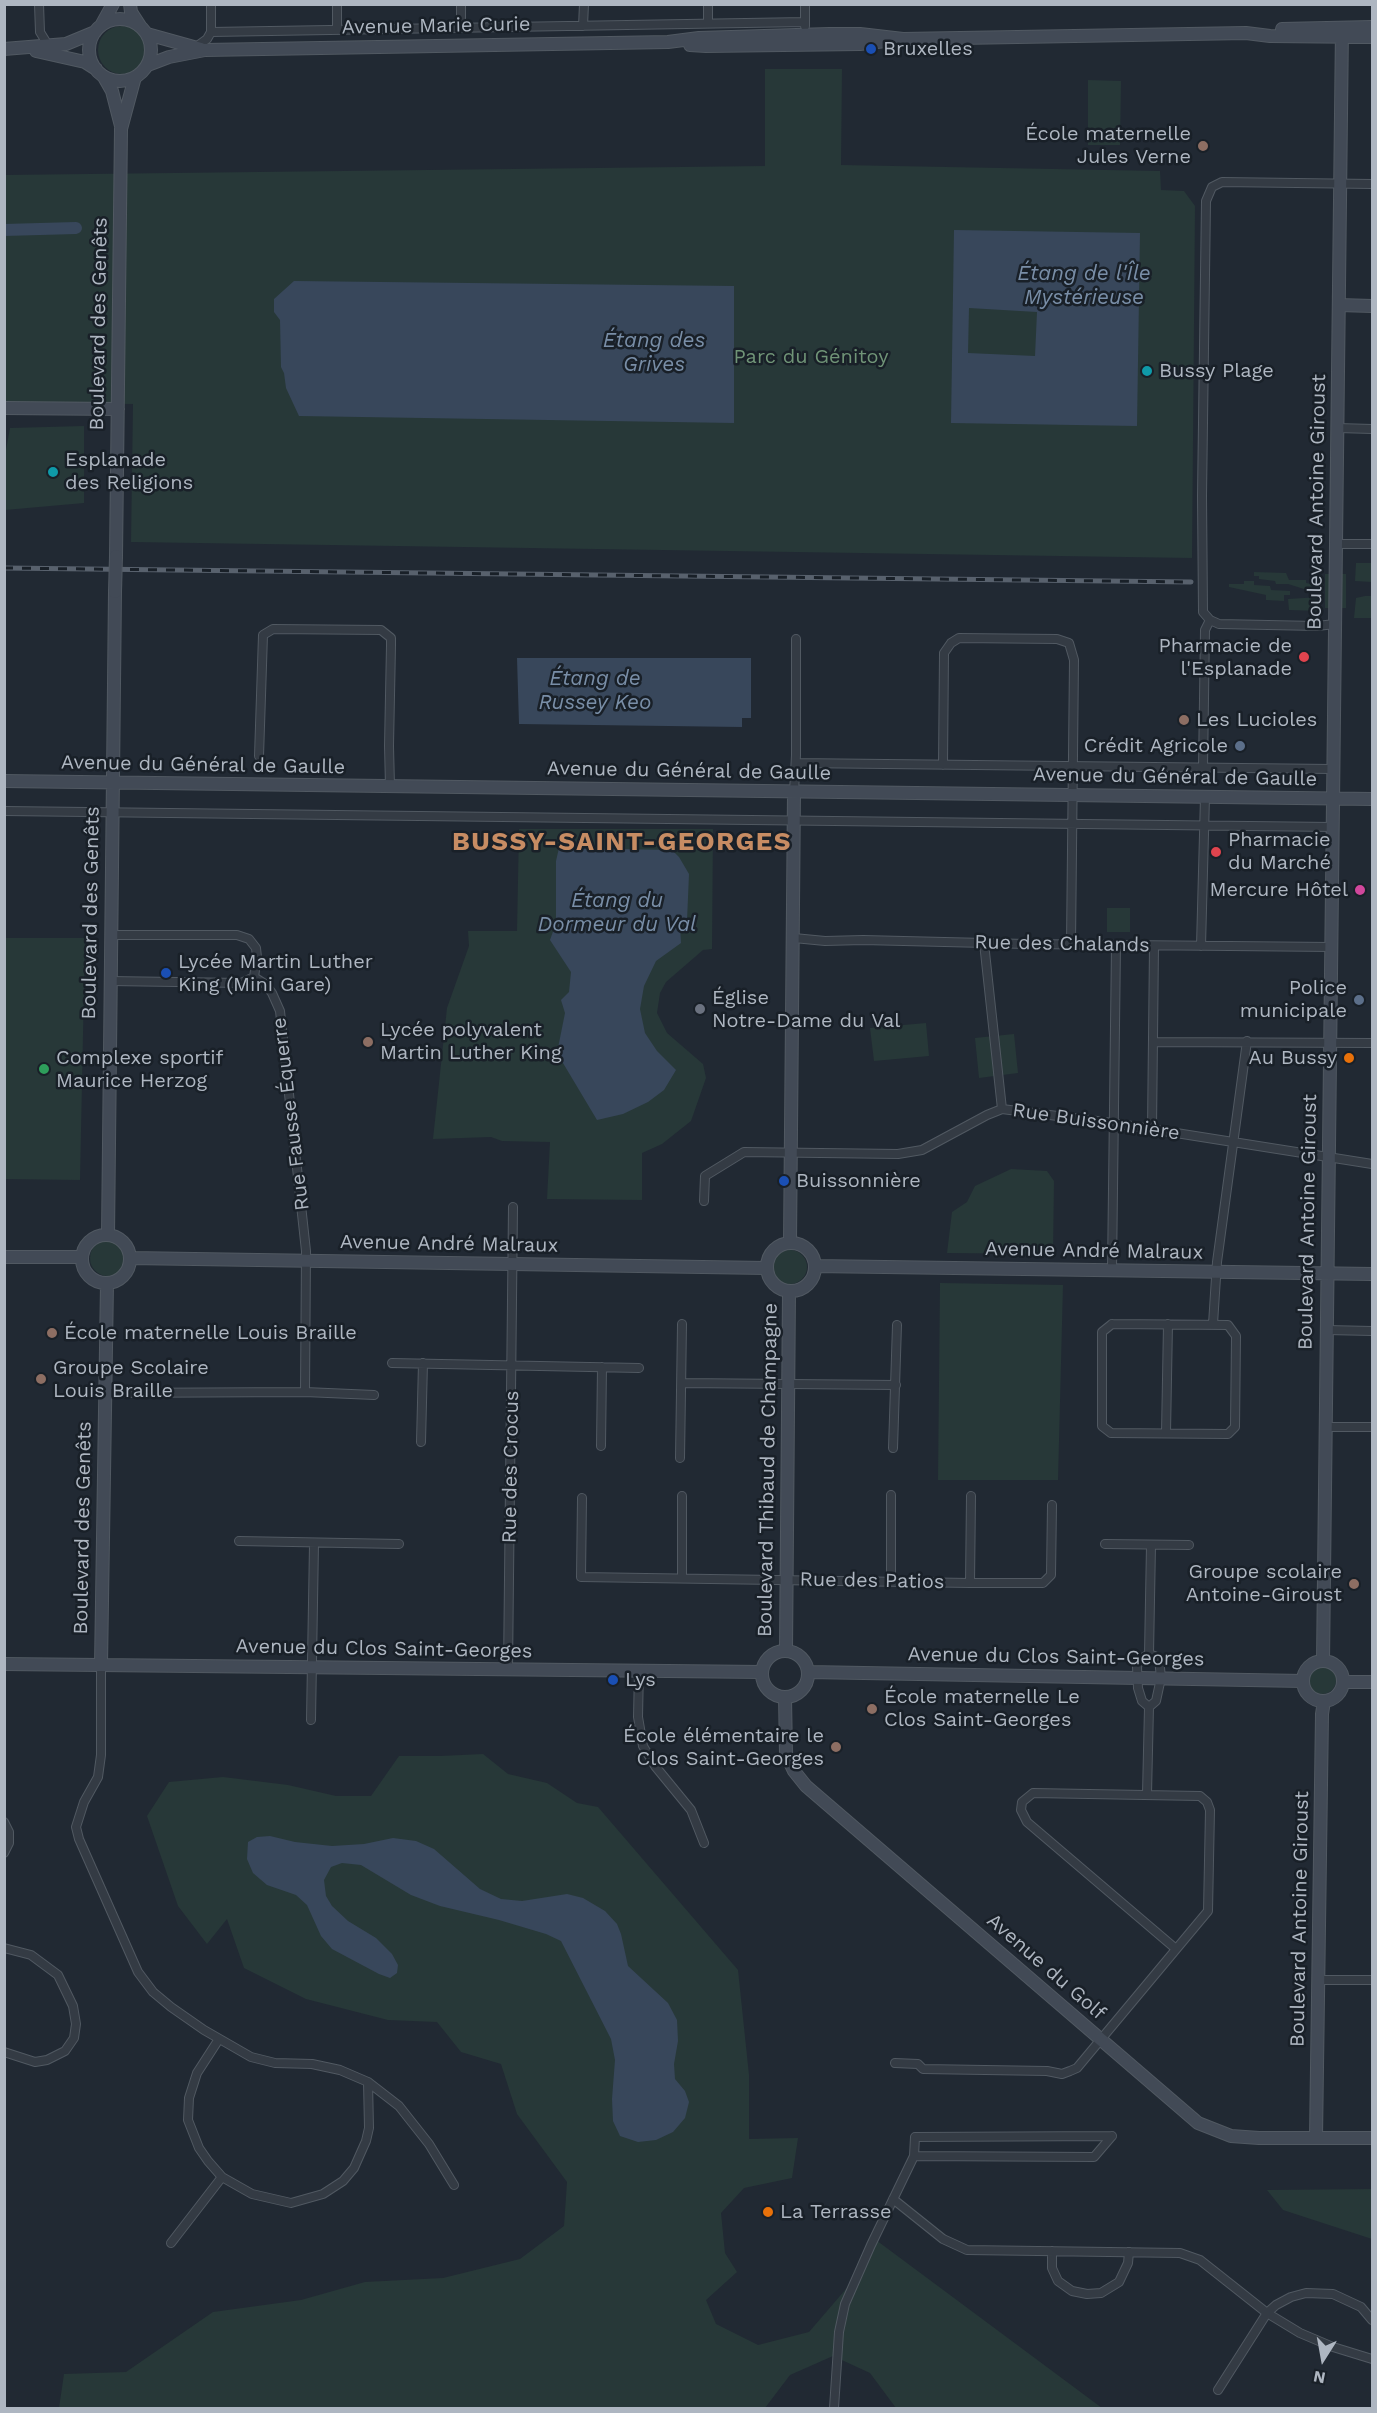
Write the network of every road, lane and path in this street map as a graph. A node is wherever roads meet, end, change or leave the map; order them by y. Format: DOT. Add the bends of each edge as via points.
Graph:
graph roads {
  1 [pos="39,4"];
  2 [pos="113,4"];
  3 [pos="130,4"];
  4 [pos="211,4"];
  5 [pos="337,4"];
  6 [pos="461,4"];
  7 [pos="584,4"];
  8 [pos="708,4"];
  9 [pos="805,4"];
  10 [pos="805,22"];
  11 [pos="708,24"];
  12 [pos="583,26"];
  13 [pos="1372,27"];
  14 [pos="461,28"];
  15 [pos="98,29"];
  16 [pos="144,30"];
  17 [pos="337,30"];
  18 [pos="211,32"];
  19 [pos="1343,32"];
  20 [pos="1372,36"];
  21 [pos="804,40"];
  22 [pos="48,45"];
  23 [pos="20,48"];
  24 [pos="4,49"];
  25 [pos="201,49"];
  26 [pos="148,65"];
  27 [pos="100,73"];
  28 [pos="135,77"];
  29 [pos="121,129"];
  30 [pos="1341,184"];
  31 [pos="1372,184"];
  32 [pos="1339,305"];
  33 [pos="1372,306"];
  34 [pos="4,408"];
  35 [pos="118,409"];
  36 [pos="1338,428"];
  37 [pos="1372,429"];
  38 [pos="1336,544"];
  39 [pos="1372,544"];
  40 [pos="1210,620"];
  41 [pos="1335,624"];
  42 [pos="796,639"];
  43 [pos="259,756"];
  44 [pos="796,763"];
  45 [pos="943,765"];
  46 [pos="1072,766"];
  47 [pos="1203,768"];
  48 [pos="1332,769"];
  49 [pos="4,782"];
  50 [pos="112,783"];
  51 [pos="390,786"];
  52 [pos="794,792"];
  53 [pos="1071,795"];
  54 [pos="1204,797"];
  55 [pos="1332,798"];
  56 [pos="1372,799"];
  57 [pos="4,811"];
  58 [pos="112,812"];
  59 [pos="793,820"];
  60 [pos="1072,824"];
  61 [pos="1204,825"];
  62 [pos="1332,827"];
  63 [pos="111,935"];
  64 [pos="794,938"];
  65 [pos="984,943"];
  66 [pos="1071,944"];
  67 [pos="1116,945"];
  68 [pos="1154,946"];
  69 [pos="1201,946"];
  70 [pos="1331,947"];
  71 [pos="254,977"];
  72 [pos="111,981"];
  73 [pos="1247,1041"];
  74 [pos="1154,1042"];
  75 [pos="1330,1042"];
  76 [pos="1372,1043"];
  77 [pos="1002,1109"];
  78 [pos="1113,1123"];
  79 [pos="1152,1129"];
  80 [pos="1234,1142"];
  81 [pos="791,1152"];
  82 [pos="1330,1157"];
  83 [pos="1372,1164"];
  84 [pos="704,1202"];
  85 [pos="513,1207"];
  86 [pos="108,1235"];
  87 [pos="790,1242"];
  88 [pos="4,1257"];
  89 [pos="81,1257"];
  90 [pos="131,1258"];
  91 [pos="307,1261"];
  92 [pos="513,1263"];
  93 [pos="815,1266"];
  94 [pos="766,1268"];
  95 [pos="1112,1270"];
  96 [pos="1216,1272"];
  97 [pos="1327,1273"];
  98 [pos="1372,1274"];
  99 [pos="107,1284"];
  100 [pos="789,1291"];
  101 [pos="682,1324"];
  102 [pos="897,1324"];
  103 [pos="1168,1324"];
  104 [pos="1213,1324"];
  105 [pos="1327,1330"];
  106 [pos="1372,1331"];
  107 [pos="392,1363"];
  108 [pos="423,1363"];
  109 [pos="512,1364"];
  110 [pos="602,1367"];
  111 [pos="639,1368"];
  112 [pos="682,1383"];
  113 [pos="788,1383"];
  114 [pos="896,1385"];
  115 [pos="305,1392"];
  116 [pos="104,1393"];
  117 [pos="374,1395"];
  118 [pos="1325,1427"];
  119 [pos="1372,1427"];
  120 [pos="1166,1433"];
  121 [pos="421,1442"];
  122 [pos="601,1446"];
  123 [pos="893,1448"];
  124 [pos="680,1458"];
  125 [pos="891,1495"];
  126 [pos="682,1496"];
  127 [pos="971,1496"];
  128 [pos="582,1498"];
  129 [pos="1052,1505"];
  130 [pos="239,1541"];
  131 [pos="314,1544"];
  132 [pos="399,1544"];
  133 [pos="1105,1544"];
  134 [pos="1150,1545"];
  135 [pos="1190,1545"];
  136 [pos="682,1578"];
  137 [pos="787,1580"];
  138 [pos="891,1581"];
  139 [pos="970,1583"];
  140 [pos="786,1651"];
  141 [pos="1149,1654"];
  142 [pos="1323,1661"];
  143 [pos="4,1664"];
  144 [pos="101,1665"];
  145 [pos="311,1668"];
  146 [pos="508,1670"];
  147 [pos="639,1670"];
  148 [pos="762,1672"];
  149 [pos="809,1672"];
  150 [pos="1137,1678"];
  151 [pos="1161,1678"];
  152 [pos="1303,1681"];
  153 [pos="1342,1682"];
  154 [pos="1372,1682"];
  155 [pos="785,1697"];
  156 [pos="1324,1701"];
  157 [pos="1149,1707"];
  158 [pos="311,1720"];
  159 [pos="1147,1794"];
  160 [pos="4,1822"];
  161 [pos="704,1843"];
  162 [pos="4,1853"];
  163 [pos="4,1948"];
  164 [pos="1176,1949"];
  165 [pos="1319,1980"];
  166 [pos="1372,1980"];
  167 [pos="219,2039"];
  168 [pos="1100,2039"];
  169 [pos="4,2052"];
  170 [pos="895,2063"];
  171 [pos="368,2082"];
  172 [pos="1316,2138"];
  173 [pos="1372,2138"];
  174 [pos="914,2156"];
  175 [pos="222,2177"];
  176 [pos="454,2185"];
  177 [pos="893,2199"];
  178 [pos="171,2243"];
  179 [pos="1052,2251"];
  180 [pos="1129,2252"];
  181 [pos="1267,2313"];
  182 [pos="1372,2320"];
  183 [pos="1372,2359"];
  184 [pos="1218,2390"];
  185 [pos="834,2409"];
  1 -- 22 [label="street" via="40,32"];
  2 -- 15 [label="street"];
  3 -- 16 [label="street"];
  4 -- 18 [label="street"];
  5 -- 17 [label="street"];
  6 -- 14 [label="street"];
  7 -- 12 [label="street"];
  8 -- 11 [label="street"];
  9 -- 10 [label="street"];
  10 -- 11 [label="street, Avenue Marie Curie"];
  10 -- 21 [label="street"];
  11 -- 12 [label="street, Avenue Marie Curie"];
  12 -- 14 [label="street, Avenue Marie Curie"];
  13 -- 19 [label="street, Avenue Marie Curie"];
  14 -- 17 [label="street, Avenue Marie Curie"];
  15 -- 16 [label="street" via="111,20 122,19"];
  15 -- 22 [label="street" via="72,43"];
  15 -- 27 [label="street" via="89,51"];
  16 -- 25 [label="street, Avenue Marie Curie"];
  16 -- 26 [label="street" via="151,44"];
  17 -- 18 [label="street, Avenue Marie Curie"];
  18 -- 25 [label="street"];
  19 -- 20 [label="street, Avenue Marie Curie"];
  19 -- 21 [label="street, Avenue Marie Curie" via="1268,29 1246,33 903,39 860,44"];
  19 -- 30 [label="street, Boulevard Antoine Giroust"];
  21 -- 25 [label="street, Avenue Marie Curie" via="706,46 668,42"];
  22 -- 23 [label="street"];
  23 -- 24 [label="street"];
  23 -- 27 [label="street" via="85,62"];
  25 -- 26 [label="street, Avenue Marie Curie"];
  26 -- 28 [label="street"];
  27 -- 28 [label="street" via="119,81"];
  27 -- 29 [label="street, Boulevard des Genêts" via="112,91"];
  28 -- 29 [label="street, Boulevard des Genêts"];
  29 -- 35 [label="street, Boulevard des Genêts"];
  30 -- 31 [label="street"];
  30 -- 32 [label="street, Boulevard Antoine Giroust"];
  30 -- 40 [label="street" via="1222,182 1212,187 1206,201 1202,607"];
  32 -- 33 [label="street"];
  32 -- 36 [label="street, Boulevard Antoine Giroust"];
  34 -- 35 [label="street"];
  35 -- 50 [label="street, Boulevard des Genêts, bridge"];
  36 -- 37 [label="street"];
  36 -- 38 [label="street, Boulevard Antoine Giroust"];
  38 -- 39 [label="street"];
  38 -- 41 [label="street, Boulevard Antoine Giroust"];
  40 -- 41 [label="street" via="1237,626"];
  40 -- 47 [label="street" via="1205,630"];
  41 -- 48 [label="street, Boulevard Antoine Giroust"];
  42 -- 44 [label="street"];
  43 -- 51 [label="street" via="263,635 273,629 381,630 390,638 391,645"];
  44 -- 45 [label="street"];
  44 -- 52 [label="street"];
  45 -- 46 [label="street"];
  45 -- 46 [label="street" via="944,653 959,638 1058,639 1069,643 1074,660"];
  46 -- 47 [label="street"];
  46 -- 53 [label="street"];
  47 -- 48 [label="street"];
  48 -- 55 [label="street, Boulevard Antoine Giroust"];
  49 -- 50 [label="street, Avenue du Général de Gaulle"];
  50 -- 51 [label="street, Avenue du Général de Gaulle"];
  50 -- 58 [label="street, Boulevard des Genêts"];
  51 -- 52 [label="street, Avenue du Général de Gaulle"];
  52 -- 53 [label="street, Avenue du Général de Gaulle"];
  52 -- 59 [label="street"];
  53 -- 54 [label="street, Avenue du Général de Gaulle"];
  53 -- 60 [label="street"];
  54 -- 55 [label="street, Avenue du Général de Gaulle"];
  54 -- 61 [label="street"];
  55 -- 56 [label="street, Avenue du Général de Gaulle"];
  55 -- 62 [label="street, Boulevard Antoine Giroust"];
  57 -- 58 [label="street"];
  58 -- 59 [label="street"];
  58 -- 63 [label="street, Boulevard des Genêts"];
  59 -- 60 [label="street"];
  59 -- 64 [label="street"];
  60 -- 61 [label="street"];
  60 -- 66 [label="street"];
  61 -- 62 [label="street"];
  61 -- 69 [label="street"];
  62 -- 70 [label="street, Boulevard Antoine Giroust"];
  63 -- 71 [label="street" via="237,935 249,939 256,948"];
  63 -- 72 [label="street, Boulevard des Genêts"];
  64 -- 65 [label="street, Rue des Chalands"];
  64 -- 81 [label="street"];
  65 -- 66 [label="street, Rue des Chalands"];
  65 -- 77 [label="street"];
  66 -- 67 [label="street, Rue des Chalands"];
  67 -- 68 [label="street, Rue des Chalands"];
  67 -- 78 [label="street"];
  68 -- 69 [label="street, Rue des Chalands"];
  68 -- 74 [label="street"];
  69 -- 70 [label="street, Rue des Chalands"];
  70 -- 75 [label="street, Boulevard Antoine Giroust"];
  71 -- 72 [label="street" via="241,982"];
  71 -- 91 [label="street, Rue Fausse Équerre" via="272,993 280,1011"];
  72 -- 86 [label="street, Boulevard des Genêts"];
  73 -- 74 [label="street"];
  73 -- 75 [label="street"];
  73 -- 80 [label="street"];
  74 -- 79 [label="street"];
  75 -- 76 [label="street"];
  75 -- 82 [label="street, Boulevard Antoine Giroust"];
  77 -- 78 [label="street, Rue Buissonnière"];
  77 -- 81 [label="street, Rue Buissonnière" via="922,1150 898,1154"];
  78 -- 79 [label="street, Rue Buissonnière"];
  78 -- 95 [label="street"];
  79 -- 80 [label="street, Rue Buissonnière"];
  80 -- 82 [label="street, Rue Buissonnière"];
  80 -- 96 [label="street"];
  81 -- 84 [label="street, Rue Buissonnière" via="744,1152 705,1176"];
  81 -- 87 [label="street"];
  82 -- 83 [label="street, Rue Buissonnière"];
  82 -- 97 [label="street, Boulevard Antoine Giroust"];
  85 -- 92 [label="street, Rue des Crocus"];
  86 -- 89 [label="street" via="92,1239"];
  86 -- 90 [label="street" via="125,1244"];
  87 -- 93 [label="street" via="805,1247"];
  87 -- 94 [label="street" via="772,1251"];
  88 -- 89 [label="street"];
  89 -- 99 [label="street" via="86,1273"];
  90 -- 91 [label="street, Avenue André Malraux"];
  90 -- 99 [label="street" via="127,1273"];
  91 -- 92 [label="street, Avenue André Malraux"];
  91 -- 115 [label="street, Rue Fausse Équerre"];
  92 -- 94 [label="street, Avenue André Malraux"];
  92 -- 109 [label="street, Rue des Crocus"];
  93 -- 95 [label="street, Avenue André Malraux"];
  93 -- 100 [label="street" via="810,1281"];
  94 -- 100 [label="street" via="773,1284"];
  95 -- 96 [label="street, Avenue André Malraux"];
  96 -- 97 [label="street, Avenue André Malraux"];
  96 -- 104 [label="street"];
  97 -- 98 [label="street, Avenue André Malraux"];
  97 -- 105 [label="street, Boulevard Antoine Giroust"];
  99 -- 116 [label="street, Boulevard des Genêts"];
  100 -- 113 [label="street, Boulevard Thibaud de Champagne"];
  101 -- 112 [label="street"];
  102 -- 114 [label="street"];
  103 -- 104 [label="street"];
  103 -- 120 [label="street"];
  103 -- 120 [label="street" via="1112,1324 1102,1332 1102,1426 1111,1433"];
  104 -- 120 [label="street" via="1228,1325 1236,1336 1235,1427 1228,1434"];
  105 -- 106 [label="street"];
  105 -- 118 [label="street, Boulevard Antoine Giroust"];
  107 -- 108 [label="street"];
  108 -- 109 [label="street"];
  108 -- 121 [label="street"];
  109 -- 110 [label="street"];
  109 -- 146 [label="street, Rue des Crocus"];
  110 -- 111 [label="street"];
  110 -- 122 [label="street"];
  112 -- 113 [label="street"];
  112 -- 124 [label="street"];
  113 -- 114 [label="street"];
  113 -- 137 [label="street, Boulevard Thibaud de Champagne"];
  114 -- 123 [label="street"];
  115 -- 116 [label="street"];
  115 -- 117 [label="street"];
  116 -- 144 [label="street, Boulevard des Genêts"];
  118 -- 119 [label="street"];
  118 -- 142 [label="street, Boulevard Antoine Giroust"];
  125 -- 138 [label="street"];
  126 -- 136 [label="street"];
  127 -- 139 [label="street"];
  128 -- 136 [label="street, Rue des Patios" via="581,1577"];
  129 -- 139 [label="street, Rue des Patios" via="1051,1575 1043,1583"];
  130 -- 131 [label="street"];
  131 -- 132 [label="street"];
  131 -- 145 [label="street"];
  133 -- 134 [label="street"];
  134 -- 135 [label="street"];
  134 -- 141 [label="street"];
  136 -- 137 [label="street, Rue des Patios"];
  137 -- 138 [label="street, Rue des Patios"];
  137 -- 140 [label="street, Boulevard Thibaud de Champagne"];
  138 -- 139 [label="street, Rue des Patios"];
  140 -- 148 [label="street" via="773,1654"];
  140 -- 149 [label="street" via="799,1655"];
  141 -- 150 [label="street" via="1139,1660"];
  141 -- 151 [label="street" via="1159,1658"];
  142 -- 152 [label="street" via="1306,1669"];
  142 -- 153 [label="street" via="1335,1665"];
  143 -- 144 [label="street, Avenue du Clos Saint-Georges"];
  144 -- 145 [label="street, Avenue du Clos Saint-Georges"];
  144 -- 167 [label="street" via="101,1755 98,1778 78,1818 79,1839 138,1972 153,1992"];
  145 -- 146 [label="street, Avenue du Clos Saint-Georges"];
  145 -- 158 [label="street"];
  146 -- 147 [label="street, Avenue du Clos Saint-Georges"];
  147 -- 148 [label="street, Avenue du Clos Saint-Georges"];
  147 -- 161 [label="street" via="638,1717 643,1746 691,1810"];
  148 -- 155 [label="street" via="771,1692"];
  149 -- 150 [label="street, Avenue du Clos Saint-Georges"];
  149 -- 155 [label="street" via="800,1692"];
  150 -- 151 [label="street, Avenue du Clos Saint-Georges"];
  150 -- 157 [label="street" via="1142,1701"];
  151 -- 152 [label="street, Avenue du Clos Saint-Georges"];
  151 -- 157 [label="street" via="1156,1701"];
  152 -- 156 [label="street" via="1311,1698"];
  153 -- 154 [label="street"];
  153 -- 156 [label="street" via="1335,1697"];
  155 -- 168 [label="street, Avenue du Golf" via="786,1754 806,1786"];
  156 -- 165 [label="street, Boulevard Antoine Giroust"];
  157 -- 159 [label="street"];
  159 -- 164 [label="street" via="1200,1796 1210,1810 1208,1911"];
  159 -- 164 [label="street" via="1033,1794 1022,1802 1021,1810 1027,1822"];
  160 -- 162 [label="street" via="9,1843"];
  163 -- 169 [label="street" via="31,1955 58,1975 73,2006 76,2024 74,2038 65,2051 47,2060 34,2062"];
  164 -- 168 [label="street"];
  165 -- 166 [label="street"];
  165 -- 172 [label="street, Boulevard Antoine Giroust"];
  167 -- 171 [label="street" via="251,2057 275,2063 312,2064"];
  167 -- 175 [label="street" via="197,2073 189,2098 188,2120 199,2148"];
  168 -- 170 [label="street" via="1077,2068 1062,2074 923,2069 918,2064"];
  168 -- 172 [label="street, Avenue du Golf" via="1198,2123 1231,2136"];
  171 -- 175 [label="street" via="366,2141 354,2168 343,2181 323,2194 291,2203 252,2194"];
  171 -- 176 [label="street" via="399,2106"];
  172 -- 173 [label="street, Avenue du Golf"];
  174 -- 174 [label="street" via="1094,2157 1112,2136 915,2138"];
  174 -- 177 [label="street"];
  175 -- 178 [label="street"];
  177 -- 179 [label="street" via="943,2239 967,2250"];
  177 -- 185 [label="street" via="845,2304 839,2332"];
  179 -- 180 [label="street"];
  179 -- 180 [label="street" via="1052,2268 1058,2281 1072,2291 1087,2294 1101,2293 1119,2282"];
  180 -- 181 [label="street" via="1180,2253 1200,2260"];
  181 -- 182 [label="street" via="1291,2297 1319,2292 1348,2300"];
  181 -- 183 [label="street" via="1300,2333"];
  181 -- 184 [label="street"];
}
